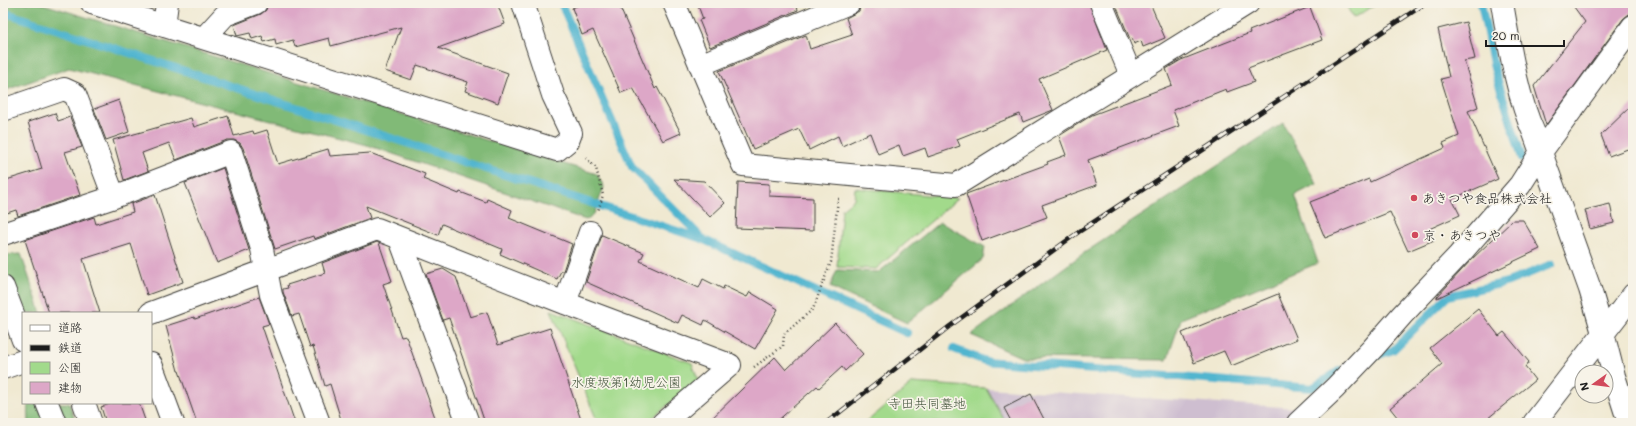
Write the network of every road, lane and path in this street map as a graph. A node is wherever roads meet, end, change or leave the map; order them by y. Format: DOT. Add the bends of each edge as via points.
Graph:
graph roads {
  1 [pos="92,3"];
  2 [pos="167,3"];
  3 [pos="256,3"];
  4 [pos="523,3"];
  5 [pos="674,3"];
  6 [pos="848,3"];
  7 [pos="1101,3"];
  8 [pos="1248,3"];
  9 [pos="1502,3"];
  10 [pos="164,26"];
  11 [pos="1633,26"];
  12 [pos="204,38"];
  13 [pos="700,65"];
  14 [pos="1131,75"];
  15 [pos="3,110"];
  16 [pos="568,141"];
  17 [pos="1541,152"];
  18 [pos="851,174"];
  19 [pos="114,197"];
  20 [pos="594,222"];
  21 [pos="3,234"];
  22 [pos="400,239"];
  23 [pos="266,270"];
  24 [pos="3,287"];
  25 [pos="1633,295"];
  26 [pos="565,303"];
  27 [pos="152,313"];
  28 [pos="1603,333"];
  29 [pos="22,337"];
  30 [pos="22,361"];
  31 [pos="730,365"];
  32 [pos="152,367"];
  33 [pos="3,368"];
  34 [pos="47,404"];
  35 [pos="84,404"];
  36 [pos="55,423"];
  37 [pos="91,423"];
  38 [pos="173,423"];
  39 [pos="319,423"];
  40 [pos="468,423"];
  41 [pos="663,423"];
  42 [pos="1298,423"];
  43 [pos="1534,423"];
  44 [pos="1629,423"];
  1 -- 10 [label="street"];
  2 -- 10 [label="street"];
  3 -- 12 [label="street" via="225,15"];
  4 -- 16 [label="street" via="553,95 571,132"];
  5 -- 13 [label="street"];
  6 -- 13 [label="street"];
  7 -- 14 [label="street"];
  8 -- 14 [label="street"];
  9 -- 17 [label="street" via="1524,106"];
  10 -- 12 [label="street"];
  11 -- 17 [label="street"];
  12 -- 16 [label="street" via="557,150"];
  13 -- 18 [label="street" via="743,164"];
  14 -- 18 [label="street" via="956,185"];
  15 -- 19 [label="street" via="64,89 75,94"];
  16 -- 20 [label="path" via="596,168 603,194"];
  17 -- 28 [label="street"];
  17 -- 42 [label="street" via="1520,185 1459,255 1335,388"];
  18 -- 31 [label="path" via="849,196 838,199 831,262 813,308 784,334 783,346 745,373"];
  19 -- 21 [label="street"];
  19 -- 23 [label="street" via="230,152 262,249"];
  20 -- 26 [label="street"];
  22 -- 23 [label="street" via="377,229"];
  22 -- 26 [label="street"];
  22 -- 40 [label="street"];
  23 -- 27 [label="street"];
  23 -- 39 [label="street" via="272,295"];
  24 -- 29 [label="street"];
  25 -- 28 [label="street"];
  26 -- 31 [label="street"];
  28 -- 43 [label="street"];
  28 -- 44 [label="street"];
  30 -- 33 [label="street"];
  31 -- 41 [label="street"];
  32 -- 38 [label="street"];
  34 -- 36 [label="street"];
  35 -- 37 [label="street"];
}
